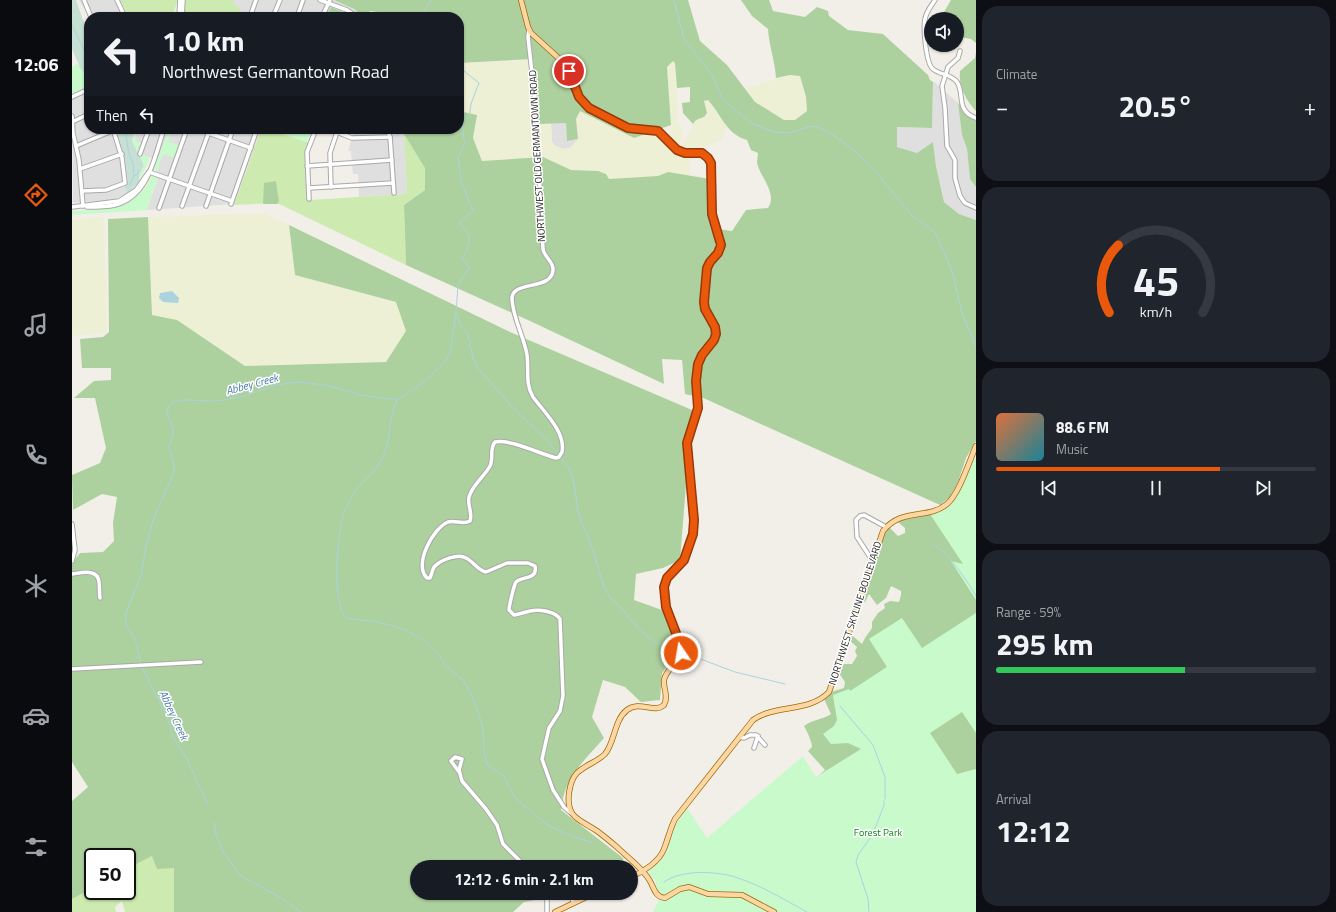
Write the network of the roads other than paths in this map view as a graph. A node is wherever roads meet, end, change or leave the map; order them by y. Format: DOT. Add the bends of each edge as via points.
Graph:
graph roads {
  1 [pos="84,0"];
  2 [pos="117,0"];
  3 [pos="180,0"];
  4 [pos="183,0"];
  5 [pos="256,0"];
  6 [pos="280,0"];
  7 [pos="303,0"];
  8 [pos="320,0"];
  9 [pos="521,0"];
  10 [pos="935,0"];
  11 [pos="329,2"];
  12 [pos="89,12"];
  13 [pos="123,12"];
  14 [pos="181,12"];
  15 [pos="182,12"];
  16 [pos="252,12"];
  17 [pos="275,12"];
  18 [pos="299,12"];
  19 [pos="324,12"];
  20 [pos="350,12"];
  21 [pos="529,30"];
  22 [pos="960,52"];
  23 [pos="945,75"];
  24 [pos="84,91"];
  25 [pos="72,97"];
  26 [pos="72,116"];
  27 [pos="84,116"];
  28 [pos="976,118"];
  29 [pos="74,121"];
  30 [pos="103,134"];
  31 [pos="116,134"];
  32 [pos="147,134"];
  33 [pos="162,134"];
  34 [pos="185,134"];
  35 [pos="208,134"];
  36 [pos="216,134"];
  37 [pos="231,134"];
  38 [pos="256,134"];
  39 [pos="314,134"];
  40 [pos="336,134"];
  41 [pos="342,134"];
  42 [pos="390,136"];
  43 [pos="229,140"];
  44 [pos="76,146"];
  45 [pos="251,148"];
  46 [pos="122,154"];
  47 [pos="140,154"];
  48 [pos="392,160"];
  49 [pos="330,164"];
  50 [pos="307,166"];
  51 [pos="80,169"];
  52 [pos="149,172"];
  53 [pos="169,179"];
  54 [pos="393,183"];
  55 [pos="190,186"];
  56 [pos="331,187"];
  57 [pos="309,188"];
  58 [pos="82,191"];
  59 [pos="210,194"];
  60 [pos="394,194"];
  61 [pos="309,199"];
  62 [pos="84,206"];
  63 [pos="182,206"];
  64 [pos="206,206"];
  65 [pos="72,207"];
  66 [pos="158,208"];
  67 [pos="976,208"];
  68 [pos="976,446"];
  69 [pos="72,524"];
  70 [pos="886,527"];
  71 [pos="872,560"];
  72 [pos="72,561"];
  73 [pos="72,574"];
  74 [pos="100,598"];
  75 [pos="201,662"];
  76 [pos="72,669"];
  77 [pos="758,736"];
  78 [pos="739,737"];
  79 [pos="765,745"];
  80 [pos="754,748"];
  81 [pos="459,772"];
  82 [pos="572,814"];
  83 [pos="519,860"];
  84 [pos="642,871"];
  85 [pos="638,873"];
  86 [pos="547,900"];
  87 [pos="578,900"];
  88 [pos="574,902"];
  89 [pos="547,912"];
  90 [pos="555,912"];
  91 [pos="774,912"];
  1 -- 12 [label="street"];
  2 -- 13 [label="street"];
  3 -- 14 [label="street"];
  4 -- 15 [label="street"];
  5 -- 16 [label="street"];
  6 -- 17 [label="street"];
  7 -- 18 [label="street"];
  8 -- 11 [label="street"];
  9 -- 21 [label="main road"];
  10 -- 23 [label="street" via="924,22 928,60 932,68"];
  11 -- 19 [label="street"];
  11 -- 20 [label="street"];
  21 -- 82 [label="main road" via="565,64 578,94 587,106 626,127 658,131 677,150 700,153 708,158 712,168 712,214 721,245 708,267 704,298 704,307 715,327 716,336 698,364 698,408 687,443 694,530 684,560 667,578 664,587 666,607 681,653 665,678 664,705 657,709 640,706 627,710 609,748 575,777 569,797"];
  21 -- 82 [label="street, NORTHWEST OLD GERMANTOWN ROAD" via="543,249 553,271 545,282 516,290 512,299 527,355 528,389 558,431 562,452 556,458 521,446 495,442 490,466 470,495 470,521 450,522 444,525 430,542 422,563 427,578 430,578 436,565 456,556 466,557 477,568 486,572 507,562 528,562 535,566 535,572 530,578 515,584 509,610 514,615 533,610 556,614 560,619 562,707 549,728 542,759 553,790"];
  22 -- 23 [label="street"];
  23 -- 28 [label="street" via="958,83 962,104 970,115"];
  23 -- 67 [label="street" via="941,90 945,108 947,146 955,160 960,196 965,203"];
  24 -- 25 [label="street"];
  26 -- 29 [label="street"];
  27 -- 29 [label="street"];
  29 -- 44 [label="street" via="73,134"];
  30 -- 44 [label="street"];
  31 -- 46 [label="street"];
  32 -- 47 [label="street"];
  33 -- 52 [label="street"];
  34 -- 53 [label="street"];
  35 -- 55 [label="street"];
  36 -- 43 [label="street"];
  37 -- 43 [label="street"];
  38 -- 45 [label="street"];
  39 -- 50 [label="street" via="308,148"];
  40 -- 49 [label="street" via="330,153"];
  41 -- 42 [label="street" via="352,138"];
  42 -- 48 [label="street"];
  43 -- 45 [label="street"];
  43 -- 59 [label="street"];
  44 -- 51 [label="street"];
  45 -- 59 [label="street" via="231,203"];
  46 -- 51 [label="street"];
  46 -- 58 [label="street" via="124,184 106,190"];
  48 -- 49 [label="street"];
  48 -- 54 [label="street"];
  49 -- 50 [label="street"];
  49 -- 56 [label="street"];
  50 -- 57 [label="street"];
  51 -- 58 [label="street"];
  52 -- 53 [label="street"];
  52 -- 62 [label="street" via="142,188 127,200 110,206"];
  53 -- 55 [label="street"];
  53 -- 66 [label="street"];
  54 -- 56 [label="street"];
  54 -- 60 [label="street"];
  55 -- 59 [label="street"];
  55 -- 63 [label="street"];
  56 -- 57 [label="street"];
  57 -- 61 [label="street"];
  58 -- 62 [label="street"];
  59 -- 64 [label="street"];
  62 -- 65 [label="street"];
  68 -- 70 [label="main road" via="947,504 936,510 897,519"];
  69 -- 72 [label="street" via="75,552"];
  70 -- 71 [label="main road, NORTHWEST SKYLINE BOULEVARD" via="880,536"];
  70 -- 71 [label="street" via="864,515 856,520 857,537"];
  71 -- 78 [label="main road, NORTHWEST SKYLINE BOULEVARD" via="829,692 816,702 759,716"];
  73 -- 74 [label="street" via="91,572 96,575 99,579"];
  75 -- 76 [label="street"];
  77 -- 78 [label="street" via="752,734 744,738"];
  77 -- 79 [label="street"];
  77 -- 80 [label="street"];
  78 -- 84 [label="main road, NORTHWEST SKYLINE BOULEVARD" via="675,819 663,853"];
  81 -- 83 [label="street" via="462,781 497,825 503,844"];
  82 -- 84 [label="main road" via="602,834"];
  84 -- 85 [label="main road, NORTHWEST SKYLINE BOULEVARD"];
  84 -- 91 [label="main road" via="656,894 662,898 689,886 708,894 742,895"];
  86 -- 89 [label="street"];
  87 -- 88 [label="main road"];
  88 -- 90 [label="main road"];
}
